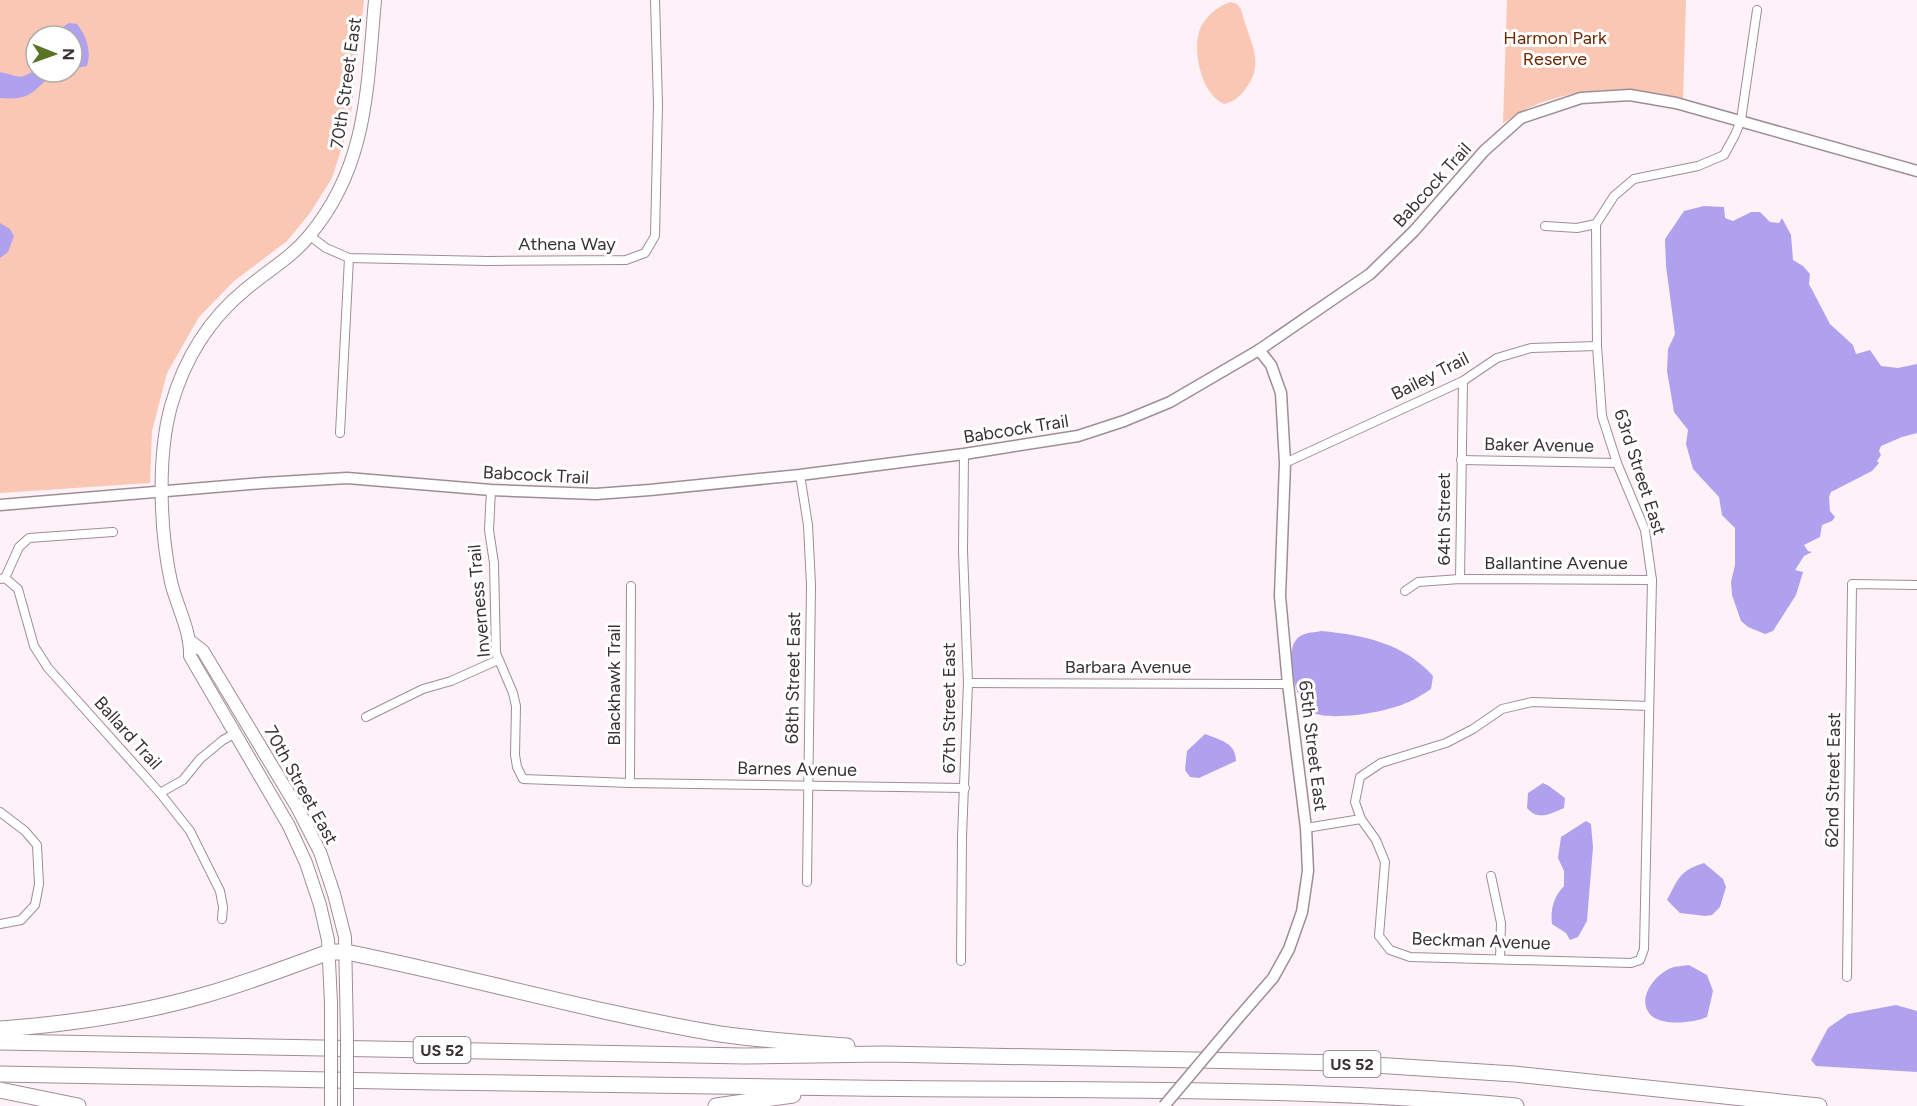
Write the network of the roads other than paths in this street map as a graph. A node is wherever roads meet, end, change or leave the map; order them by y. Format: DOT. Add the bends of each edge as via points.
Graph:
graph roads {
  1 [pos="375,0"];
  2 [pos="655,0"];
  3 [pos="1757,10"];
  4 [pos="1741,120"];
  5 [pos="1917,171"];
  6 [pos="1596,224"];
  7 [pos="1545,226"];
  8 [pos="310,236"];
  9 [pos="349,258"];
  10 [pos="1597,346"];
  11 [pos="1259,350"];
  12 [pos="1463,381"];
  13 [pos="340,433"];
  14 [pos="964,454"];
  15 [pos="1461,460"];
  16 [pos="1285,462"];
  17 [pos="1617,463"];
  18 [pos="800,475"];
  19 [pos="491,490"];
  20 [pos="162,493"];
  21 [pos="0,505"];
  22 [pos="112,532"];
  23 [pos="2,579"];
  24 [pos="1460,579"];
  25 [pos="1652,580"];
  26 [pos="1917,585"];
  27 [pos="631,586"];
  28 [pos="1405,591"];
  29 [pos="190,640"];
  30 [pos="498,660"];
  31 [pos="968,683"];
  32 [pos="1288,684"];
  33 [pos="1649,706"];
  34 [pos="366,717"];
  35 [pos="236,733"];
  36 [pos="630,783"];
  37 [pos="808,785"];
  38 [pos="965,788"];
  39 [pos="160,793"];
  40 [pos="0,812"];
  41 [pos="1361,819"];
  42 [pos="1306,828"];
  43 [pos="1491,876"];
  44 [pos="807,882"];
  45 [pos="222,919"];
  46 [pos="0,924"];
  47 [pos="329,952"];
  48 [pos="346,952"];
  49 [pos="1500,959"];
  50 [pos="1640,960"];
  51 [pos="961,961"];
  52 [pos="1847,977"];
  53 [pos="0,1029"];
  54 [pos="0,1042"];
  55 [pos="884,1054"];
  56 [pos="0,1074"];
  57 [pos="854,1088"];
  58 [pos="0,1090"];
  59 [pos="78,1106"];
  60 [pos="331,1106"];
  61 [pos="347,1106"];
  62 [pos="716,1106"];
  63 [pos="1164,1106"];
  64 [pos="1516,1106"];
  65 [pos="1819,1106"];
  1 -- 8 [label="main road, 70th Street East" via="360,136 338,193"];
  2 -- 9 [label="street, Athena Way" via="656,236 645,253 626,260"];
  3 -- 4 [label="street"];
  4 -- 5 [label="street, Babcock Trail"];
  4 -- 6 [label="street" via="1724,155 1698,166 1634,179 1614,196"];
  4 -- 11 [label="street, Babcock Trail" via="1630,95 1581,98 1521,118 1484,151 1414,231 1370,274"];
  6 -- 7 [label="street" via="1577,228"];
  6 -- 10 [label="street, 63rd Street East"];
  8 -- 9 [label="street, Athena Way"];
  8 -- 20 [label="main road, 70th Street East" via="229,304 197,345 171,406"];
  9 -- 13 [label="street"];
  10 -- 12 [label="street, Bailey Trail" via="1531,348 1497,358"];
  10 -- 17 [label="street, 63rd Street East" via="1602,416"];
  11 -- 14 [label="street, Babcock Trail" via="1170,402 1124,422 1078,436"];
  11 -- 16 [label="street, 65th Street East" via="1271,365 1281,393"];
  12 -- 15 [label="street, 64th Street"];
  12 -- 16 [label="street, Bailey Trail"];
  14 -- 18 [label="street, Babcock Trail"];
  14 -- 31 [label="street, 67th Street East"];
  15 -- 17 [label="street, Baker Avenue"];
  15 -- 24 [label="street, 64th Street"];
  16 -- 32 [label="street, 65th Street East" via="1280,596"];
  17 -- 25 [label="street, 63rd Street East" via="1645,530"];
  18 -- 19 [label="street, Babcock Trail" via="596,494"];
  18 -- 37 [label="street, 68th Street East" via="812,585"];
  19 -- 20 [label="street, Babcock Trail" via="347,478"];
  19 -- 30 [label="street, Inverness Trail" via="489,530"];
  20 -- 21 [label="street, Babcock Trail"];
  20 -- 29 [label="main road, 70th Street East" via="163,536 171,584"];
  22 -- 23 [label="street" via="29,538 19,547"];
  23 -- 39 [label="street, Ballard Trail" via="18,589 34,646 48,668"];
  24 -- 25 [label="street, Ballantine Avenue"];
  24 -- 28 [label="street, Ballantine Avenue" via="1418,582"];
  25 -- 33 [label="street, 63rd Street East"];
  26 -- 52 [label="street, 62nd Street East" via="1852,584"];
  27 -- 36 [label="street, Blackhawk Trail"];
  29 -- 35 [label="main road, 70th Street East" via="190,656"];
  29 -- 48 [label="main road, 70th Street East" via="203,651 320,852"];
  30 -- 34 [label="street" via="423,689"];
  30 -- 36 [label="street, Inverness Trail" via="516,706 515,755 523,779"];
  31 -- 32 [label="street, Barbara Avenue"];
  31 -- 38 [label="street, 67th Street East"];
  32 -- 42 [label="street, 65th Street East"];
  33 -- 41 [label="street" via="1532,702 1502,709 1446,742 1381,763 1360,777 1355,802"];
  33 -- 50 [label="street, 63rd Street East" via="1644,949"];
  35 -- 39 [label="street" via="200,759 183,780"];
  35 -- 47 [label="main road, 70th Street East" via="306,863 320,905"];
  36 -- 37 [label="street, Barnes Avenue"];
  37 -- 38 [label="street, Barnes Avenue"];
  37 -- 44 [label="street, 68th Street East"];
  38 -- 51 [label="street, 67th Street East"];
  39 -- 45 [label="street, Ballard Trail" via="190,831 220,891"];
  40 -- 46 [label="street" via="37,845 39,884 35,905 21,920"];
  41 -- 42 [label="street"];
  41 -- 49 [label="street, Beckman Avenue" via="1385,862 1379,936 1389,950 1410,957"];
  42 -- 63 [label="street, 65th Street East, bridge" via="1308,871 1302,912 1290,949 1273,978"];
  43 -- 49 [label="street" via="1501,923"];
  47 -- 48 [label="highway"];
  47 -- 53 [label="highway" via="206,994 126,1013"];
  47 -- 60 [label="main road, 70th Street East, bridge"];
  48 -- 55 [label="highway" via="677,1026 751,1038 867,1047"];
  48 -- 61 [label="main road, 70th Street East, bridge"];
  49 -- 50 [label="street, Beckman Avenue" via="1631,963"];
  54 -- 55 [label="highway, US 52" via="745,1056"];
  55 -- 65 [label="highway, US 52" via="1252,1060 1434,1068"];
  56 -- 57 [label="highway, US 52"];
  57 -- 62 [label="highway"];
  57 -- 64 [label="highway, US 52" via="1317,1094"];
  58 -- 59 [label="highway"];
}
